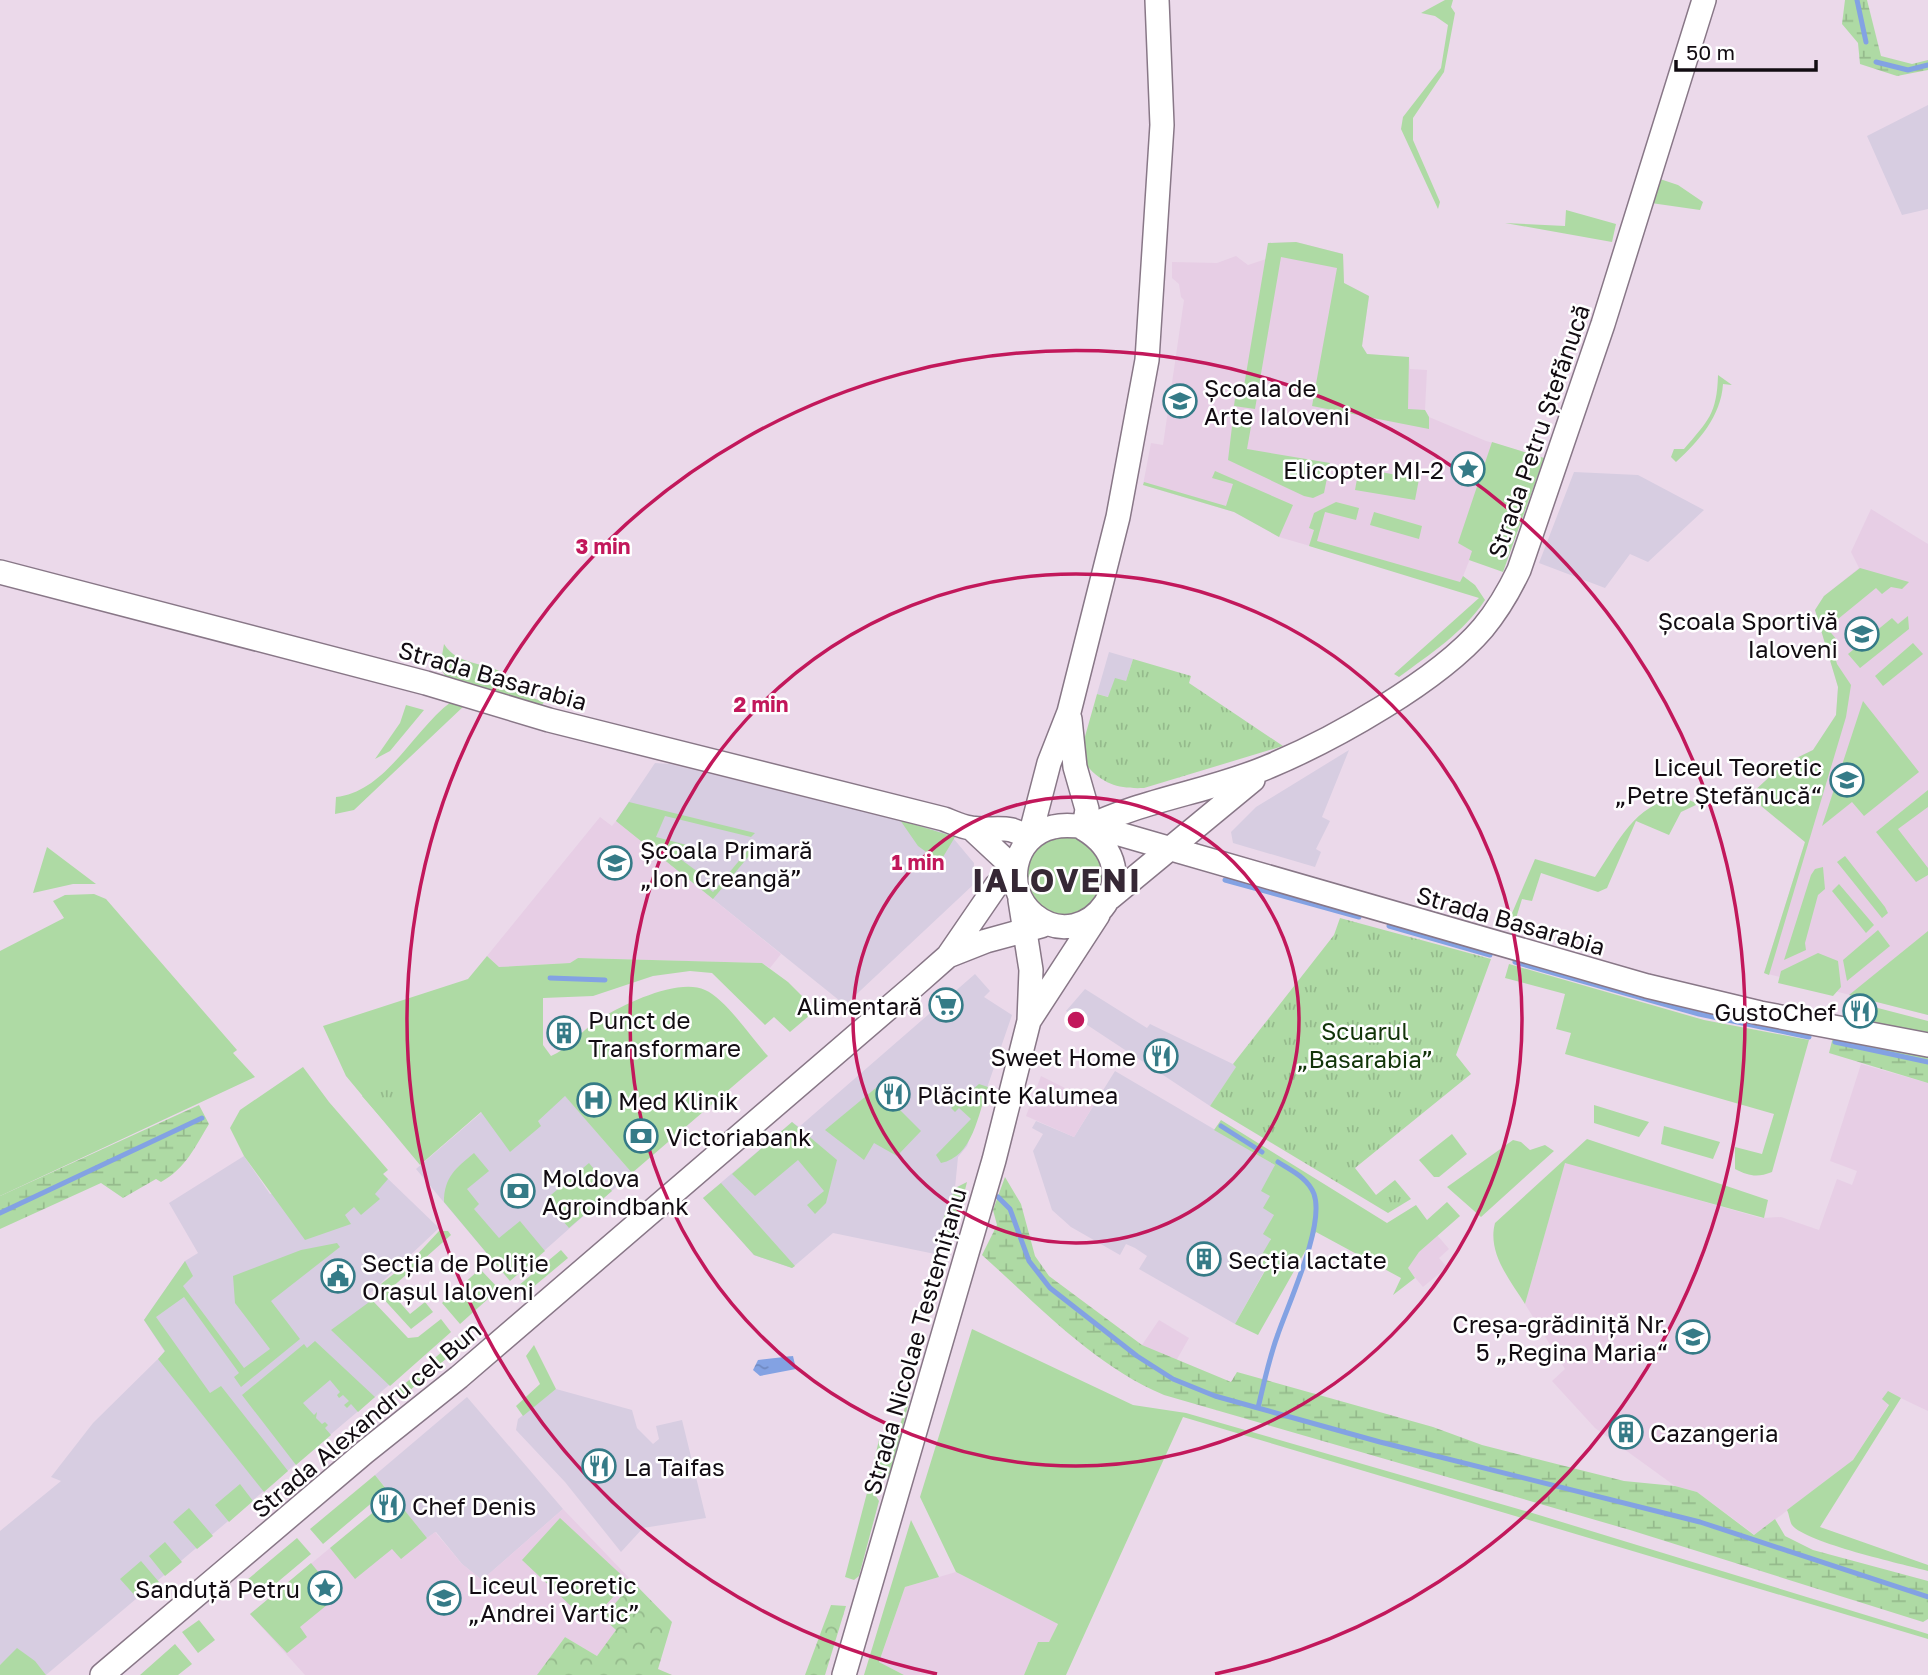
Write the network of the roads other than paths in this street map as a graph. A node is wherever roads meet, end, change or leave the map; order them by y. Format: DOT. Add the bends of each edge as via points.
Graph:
graph roads {
  1 [pos="1157,0"];
  2 [pos="1704,0"];
  3 [pos="0,572"];
  4 [pos="1069,712"];
  5 [pos="1270,766"];
  6 [pos="971,828"];
  7 [pos="1084,829"];
  8 [pos="1029,840"];
  9 [pos="1165,850"];
  10 [pos="1015,869"];
  11 [pos="1020,898"];
  12 [pos="1106,904"];
  13 [pos="1050,923"];
  14 [pos="1027,930"];
  15 [pos="948,956"];
  16 [pos="1029,1021"];
  17 [pos="1928,1045"];
  18 [pos="103,1675"];
  19 [pos="844,1675"];
  1 -- 4 [label="main road" via="1162,125 1147,360 1118,517"];
  2 -- 5 [label="main road, Strada Petru Ștefănucă" via="1603,324 1519,570 1502,603 1454,656 1359,720"];
  3 -- 6 [label="main road, Strada Basarabia"];
  4 -- 7 [label="main road" via="1075,767 1087,809"];
  4 -- 8 [label="main road" via="1049,763"];
  5 -- 7 [label="main road, Strada Petru Ștefănucă"];
  5 -- 9 [label="main road, Strada Petru Ștefănucă"];
  6 -- 8 [label="main road, Strada Basarabia" via="1005,827"];
  6 -- 10 [label="main road, Strada Basarabia"];
  7 -- 8 [label="main road, Strada Basarabia" via="1049,827"];
  7 -- 9 [label="main road, Strada Basarabia" via="1116,833"];
  7 -- 12 [label="main road" via="1106,846 1112,858 1114,885"];
  8 -- 10 [label="main road"];
  9 -- 12 [label="main road, Strada Petru Ștefănucă"];
  9 -- 17 [label="main road, Strada Basarabia" via="1659,989"];
  10 -- 11 [label="main road"];
  10 -- 15 [label="main road, Strada Alexandru cel Bun" via="996,886"];
  11 -- 13 [label="main road" via="1038,918"];
  11 -- 14 [label="main road, Strada Nicolae Testemițanu"];
  12 -- 13 [label="main road" via="1078,924"];
  12 -- 16 [label="main road, Strada Nicolae Testemițanu"];
  13 -- 14 [label="main road, Strada Alexandru cel Bun"];
  14 -- 15 [label="main road, Strada Alexandru cel Bun"];
  14 -- 16 [label="main road, Strada Nicolae Testemițanu"];
  15 -- 18 [label="main road, Strada Alexandru cel Bun" via="459,1377"];
  16 -- 19 [label="main road, Strada Nicolae Testemițanu" via="994,1160"];
}
